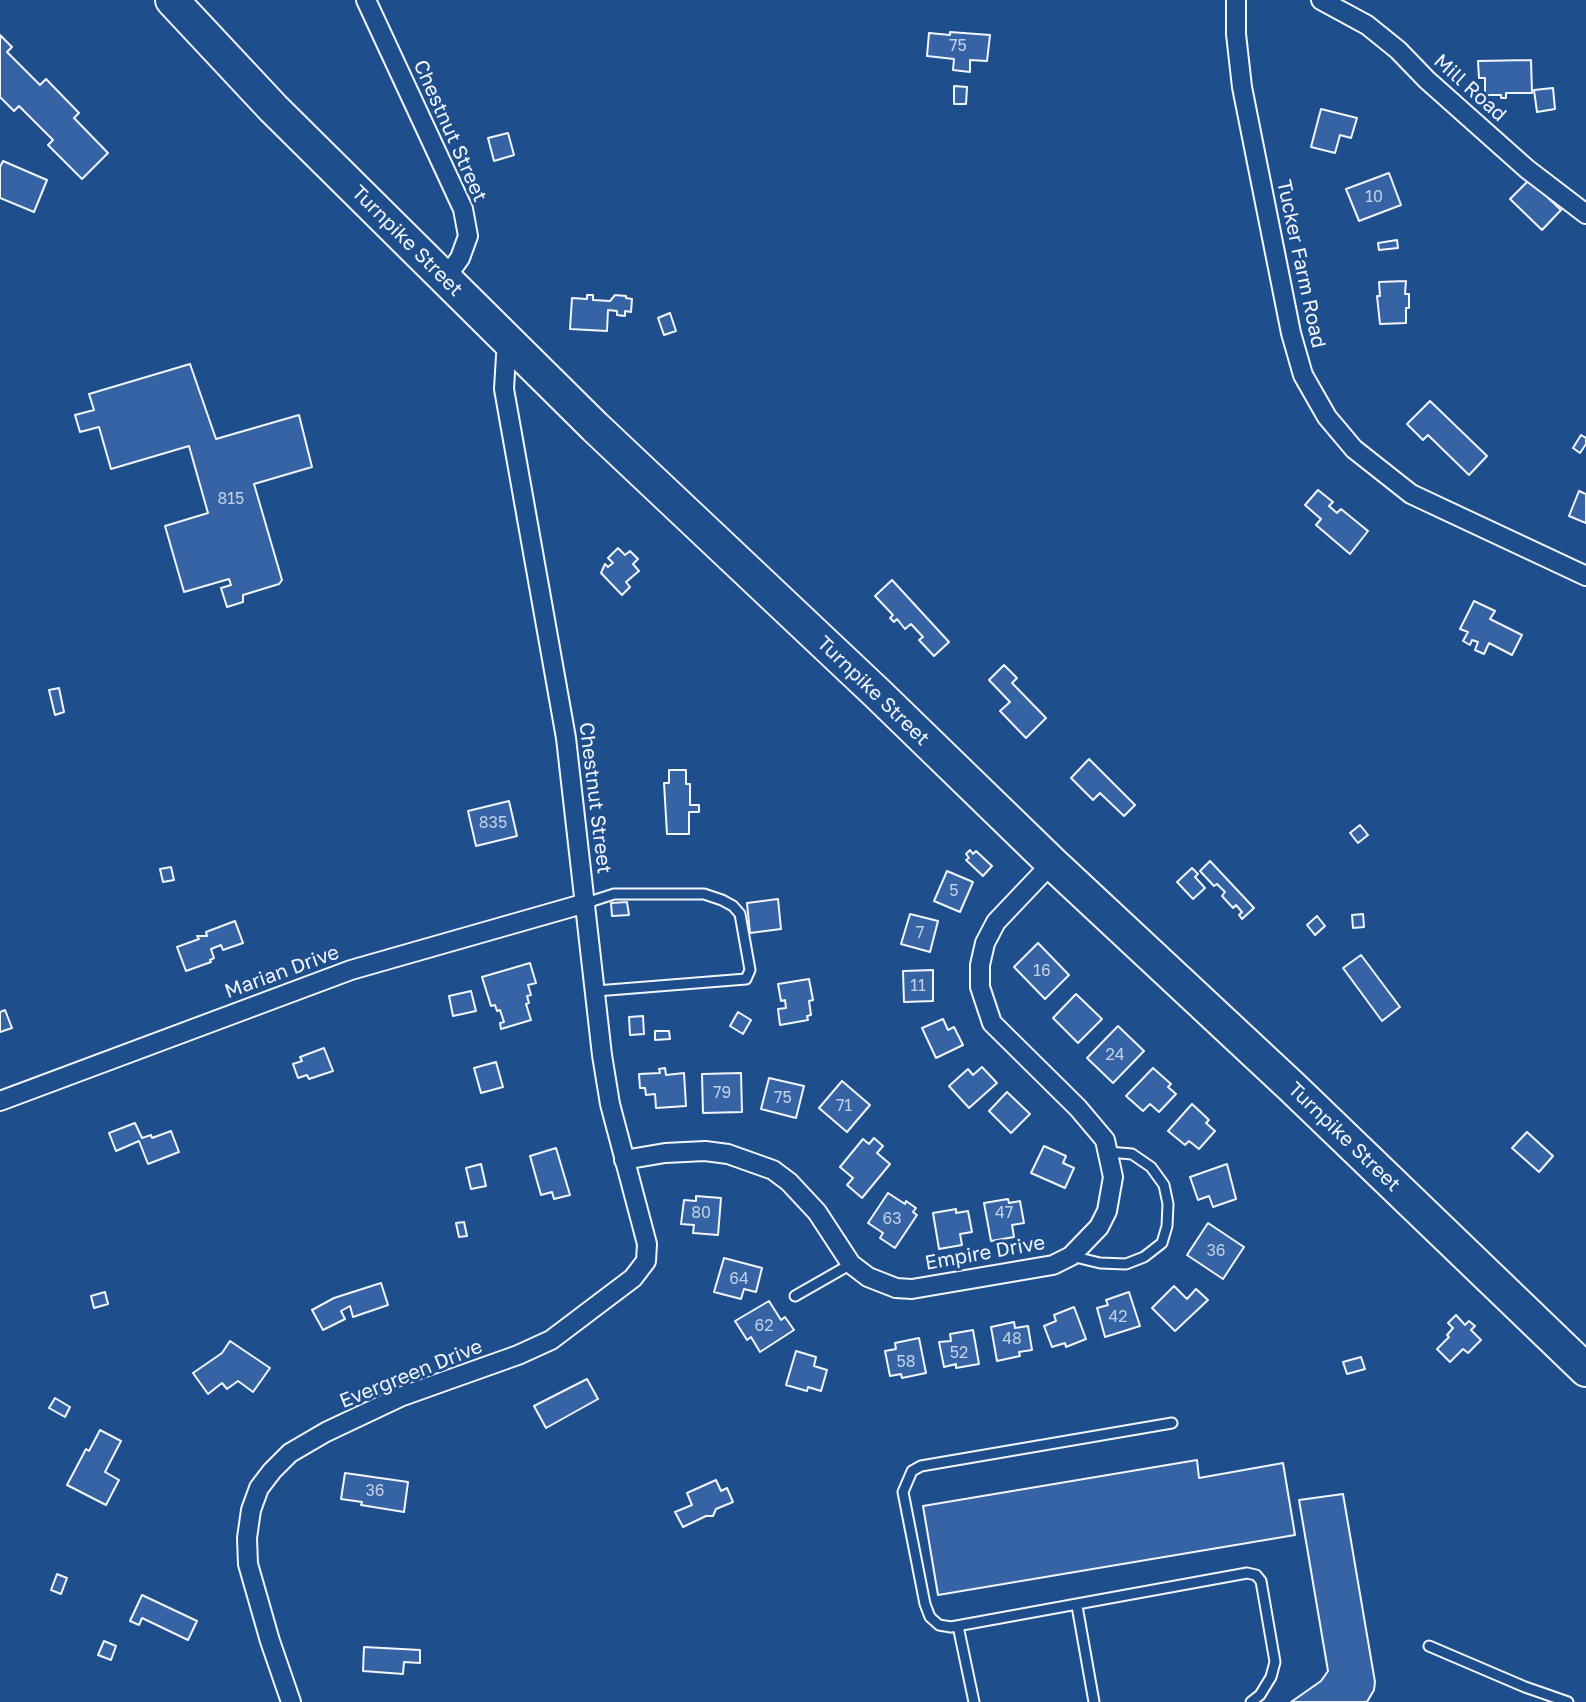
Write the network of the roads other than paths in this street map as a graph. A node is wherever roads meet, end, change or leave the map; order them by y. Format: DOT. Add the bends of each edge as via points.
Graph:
graph roads {
  1 [pos="172,0"];
  2 [pos="366,0"];
  3 [pos="1236,0"];
  4 [pos="1321,0"];
  5 [pos="1586,214"];
  6 [pos="444,280"];
  7 [pos="507,339"];
  8 [pos="1586,576"];
  9 [pos="1052,863"];
  10 [pos="586,903"];
  11 [pos="596,991"];
  12 [pos="0,1101"];
  13 [pos="1108,1152"];
  14 [pos="624,1160"];
  15 [pos="1071,1256"];
  16 [pos="646,1261"];
  17 [pos="851,1264"];
  18 [pos="795,1296"];
  19 [pos="1586,1370"];
  20 [pos="1172,1423"];
  21 [pos="1077,1606"];
  22 [pos="958,1626"];
  23 [pos="1429,1646"];
  24 [pos="291,1702"];
  25 [pos="974,1702"];
  26 [pos="1094,1702"];
  27 [pos="1251,1702"];
  28 [pos="1568,1702"];
  1 -- 6 [label="highway, Turnpike Street"];
  2 -- 6 [label="street, Chestnut Street" via="463,209 468,236"];
  3 -- 8 [label="street, Tucker Farm Road" via="1242,87 1291,333 1303,375 1327,417 1354,449 1411,494"];
  4 -- 5 [label="street, Mill Road" via="1390,43 1527,169"];
  6 -- 7 [label="highway, Turnpike Street"];
  7 -- 9 [label="highway, Turnpike Street"];
  7 -- 10 [label="street, Chestnut Street" via="504,389 566,738"];
  9 -- 13 [label="street, Empire Drive" via="996,922 985,943 980,987 992,1023 1094,1125"];
  9 -- 19 [label="highway, Turnpike Street"];
  10 -- 11 [label="street, Chestnut Street"];
  10 -- 11 [label="lane" via="614,894 704,894 722,900 740,914 750,970 746,979"];
  10 -- 12 [label="street, Marian Drive" via="351,970"];
  11 -- 14 [label="street, Chestnut Street" via="610,1104"];
  13 -- 15 [label="street, Empire Drive" via="1113,1177 1107,1211"];
  13 -- 15 [label="lane" via="1132,1154 1164,1185 1168,1204 1162,1243 1126,1264"];
  14 -- 16 [label="street, Chestnut Street" via="647,1244"];
  14 -- 17 [label="street, Empire Drive" via="705,1151 773,1170 817,1212"];
  15 -- 17 [label="street, Empire Drive" via="1053,1265 912,1289 882,1285"];
  16 -- 24 [label="street, Evergreen Drive" via="633,1278 551,1340 400,1397 326,1432 290,1453 272,1471 251,1510 248,1564"];
  17 -- 18 [label="lane"];
  20 -- 22 [label="lane" via="912,1471 903,1492 925,1604 939,1625"];
  21 -- 22 [label="lane"];
  21 -- 26 [label="lane"];
  21 -- 27 [label="lane" via="1256,1575 1275,1662"];
  22 -- 25 [label="lane"];
  23 -- 28 [label="lane"];
}
